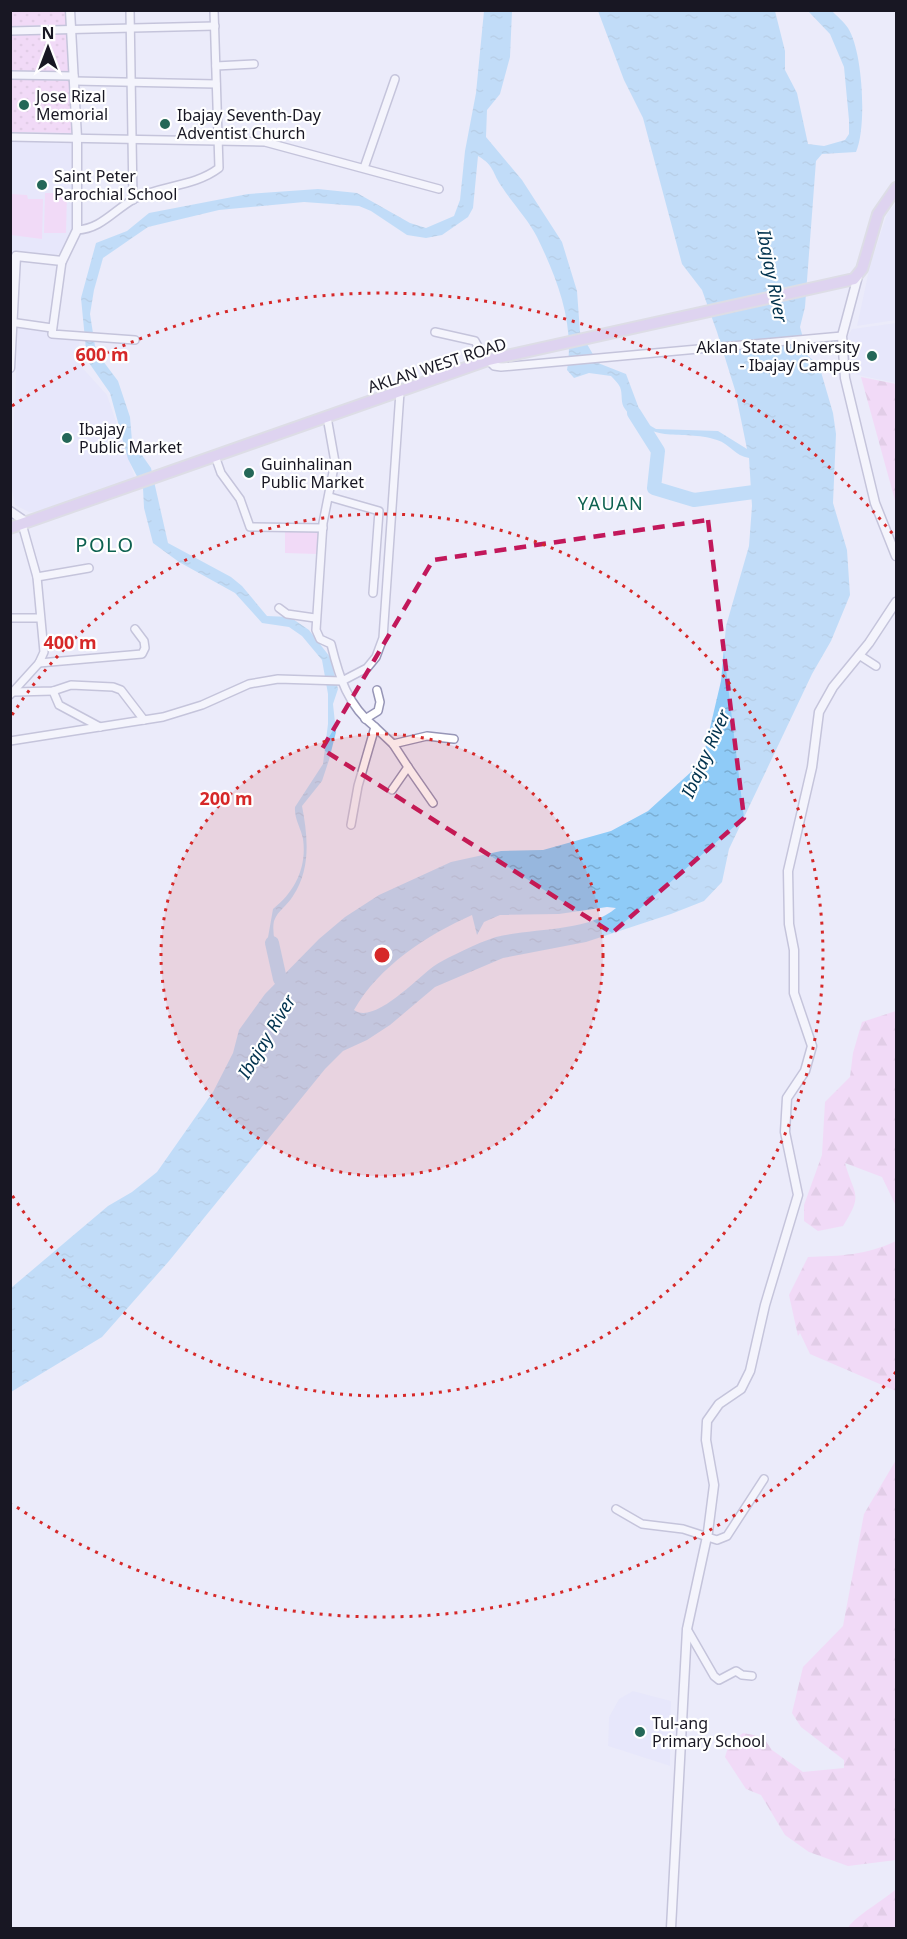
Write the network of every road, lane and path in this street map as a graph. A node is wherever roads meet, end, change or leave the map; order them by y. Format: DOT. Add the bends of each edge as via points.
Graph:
graph roads {
  1 [pos="70,10"];
  2 [pos="130,10"];
  3 [pos="214,10"];
  4 [pos="215,26"];
  5 [pos="130,28"];
  6 [pos="71,29"];
  7 [pos="10,31"];
  8 [pos="254,64"];
  9 [pos="216,66"];
  10 [pos="10,75"];
  11 [pos="74,79"];
  12 [pos="395,79"];
  13 [pos="131,82"];
  14 [pos="216,84"];
  15 [pos="10,137"];
  16 [pos="78,138"];
  17 [pos="132,139"];
  18 [pos="218,139"];
  19 [pos="364,168"];
  20 [pos="897,188"];
  21 [pos="439,189"];
  22 [pos="133,200"];
  23 [pos="76,230"];
  24 [pos="13,256"];
  25 [pos="62,261"];
  26 [pos="858,276"];
  27 [pos="12,322"];
  28 [pos="52,328"];
  29 [pos="435,332"];
  30 [pos="842,336"];
  31 [pos="135,340"];
  32 [pos="487,361"];
  33 [pos="10,368"];
  34 [pos="400,392"];
  35 [pos="327,417"];
  36 [pos="215,456"];
  37 [pos="330,497"];
  38 [pos="10,511"];
  39 [pos="24,523"];
  40 [pos="10,528"];
  41 [pos="322,528"];
  42 [pos="897,556"];
  43 [pos="89,568"];
  44 [pos="37,577"];
  45 [pos="373,593"];
  46 [pos="897,603"];
  47 [pos="279,608"];
  48 [pos="10,618"];
  49 [pos="40,618"];
  50 [pos="315,618"];
  51 [pos="135,629"];
  52 [pos="859,655"];
  53 [pos="39,663"];
  54 [pos="876,666"];
  55 [pos="342,681"];
  56 [pos="377,690"];
  57 [pos="53,691"];
  58 [pos="12,693"];
  59 [pos="144,720"];
  60 [pos="365,720"];
  61 [pos="100,727"];
  62 [pos="375,727"];
  63 [pos="454,739"];
  64 [pos="10,741"];
  65 [pos="393,744"];
  66 [pos="408,767"];
  67 [pos="392,790"];
  68 [pos="433,803"];
  69 [pos="351,825"];
  70 [pos="764,1479"];
  71 [pos="616,1509"];
  72 [pos="706,1538"];
  73 [pos="687,1629"];
  74 [pos="752,1676"];
  75 [pos="671,1929"];
  1 -- 6 [label="street"];
  2 -- 5 [label="street"];
  3 -- 4 [label="street"];
  4 -- 5 [label="street"];
  4 -- 9 [label="street"];
  5 -- 6 [label="street"];
  5 -- 13 [label="street"];
  6 -- 7 [label="street"];
  6 -- 11 [label="street"];
  8 -- 9 [label="street"];
  9 -- 14 [label="street"];
  10 -- 11 [label="street"];
  11 -- 13 [label="street"];
  11 -- 16 [label="street"];
  12 -- 19 [label="street"];
  13 -- 14 [label="street"];
  13 -- 17 [label="street"];
  14 -- 18 [label="street"];
  15 -- 16 [label="street"];
  16 -- 17 [label="street"];
  16 -- 23 [label="street"];
  17 -- 18 [label="street"];
  17 -- 22 [label="street"];
  18 -- 19 [label="street" via="275,144"];
  18 -- 22 [label="street" via="219,168 205,177"];
  19 -- 21 [label="street"];
  20 -- 26 [label="main road" via="878,214"];
  22 -- 23 [label="street" via="92,228"];
  23 -- 25 [label="street"];
  24 -- 25 [label="street"];
  24 -- 27 [label="street"];
  25 -- 28 [label="street"];
  26 -- 30 [label="street"];
  26 -- 32 [label="main road, AKLAN WEST ROAD"];
  27 -- 28 [label="street"];
  27 -- 33 [label="street"];
  28 -- 31 [label="street" via="52,334"];
  29 -- 32 [label="street" via="475,341"];
  30 -- 32 [label="street" via="501,367"];
  30 -- 42 [label="street" via="849,400 875,503"];
  32 -- 34 [label="main road, AKLAN WEST ROAD"];
  34 -- 35 [label="main road, AKLAN WEST ROAD"];
  34 -- 55 [label="street" via="383,638 367,668"];
  35 -- 36 [label="main road, AKLAN WEST ROAD"];
  35 -- 37 [label="street" via="335,462"];
  36 -- 39 [label="main road, AKLAN WEST ROAD"];
  36 -- 41 [label="street" via="240,499 250,527"];
  37 -- 41 [label="street"];
  37 -- 45 [label="street" via="379,511"];
  38 -- 39 [label="street"];
  39 -- 40 [label="main road, AKLAN WEST ROAD"];
  39 -- 44 [label="street"];
  41 -- 50 [label="street"];
  43 -- 44 [label="street"];
  44 -- 49 [label="street"];
  46 -- 52 [label="street"];
  47 -- 50 [label="street" via="287,614"];
  48 -- 49 [label="street"];
  49 -- 53 [label="street" via="44,652"];
  50 -- 55 [label="street" via="317,637 331,644"];
  51 -- 53 [label="street" via="144,640 142,654"];
  52 -- 54 [label="street"];
  52 -- 72 [label="street" via="832,687 819,712 812,767 788,872 794,993 812,1046 805,1071 787,1098 785,1132 798,1195 750,1371 741,1389 719,1404 707,1421 706,1440 714,1485"];
  53 -- 58 [label="street"];
  55 -- 59 [label="street" via="278,680 249,684 202,705"];
  55 -- 60 [label="street" via="352,706"];
  56 -- 60 [label="street" via="378,711"];
  57 -- 58 [label="street"];
  57 -- 59 [label="street" via="72,685 113,687 122,690"];
  57 -- 61 [label="street" via="59,705"];
  59 -- 61 [label="street"];
  60 -- 62 [label="street"];
  61 -- 64 [label="street"];
  62 -- 65 [label="street"];
  62 -- 69 [label="street"];
  63 -- 65 [label="street" via="428,736"];
  65 -- 66 [label="street"];
  66 -- 67 [label="street"];
  66 -- 68 [label="street"];
  70 -- 72 [label="street" via="727,1536 717,1540"];
  71 -- 72 [label="street" via="642,1524 683,1529"];
  72 -- 73 [label="street"];
  73 -- 74 [label="street" via="719,1680 736,1671"];
  73 -- 75 [label="street"];
}
